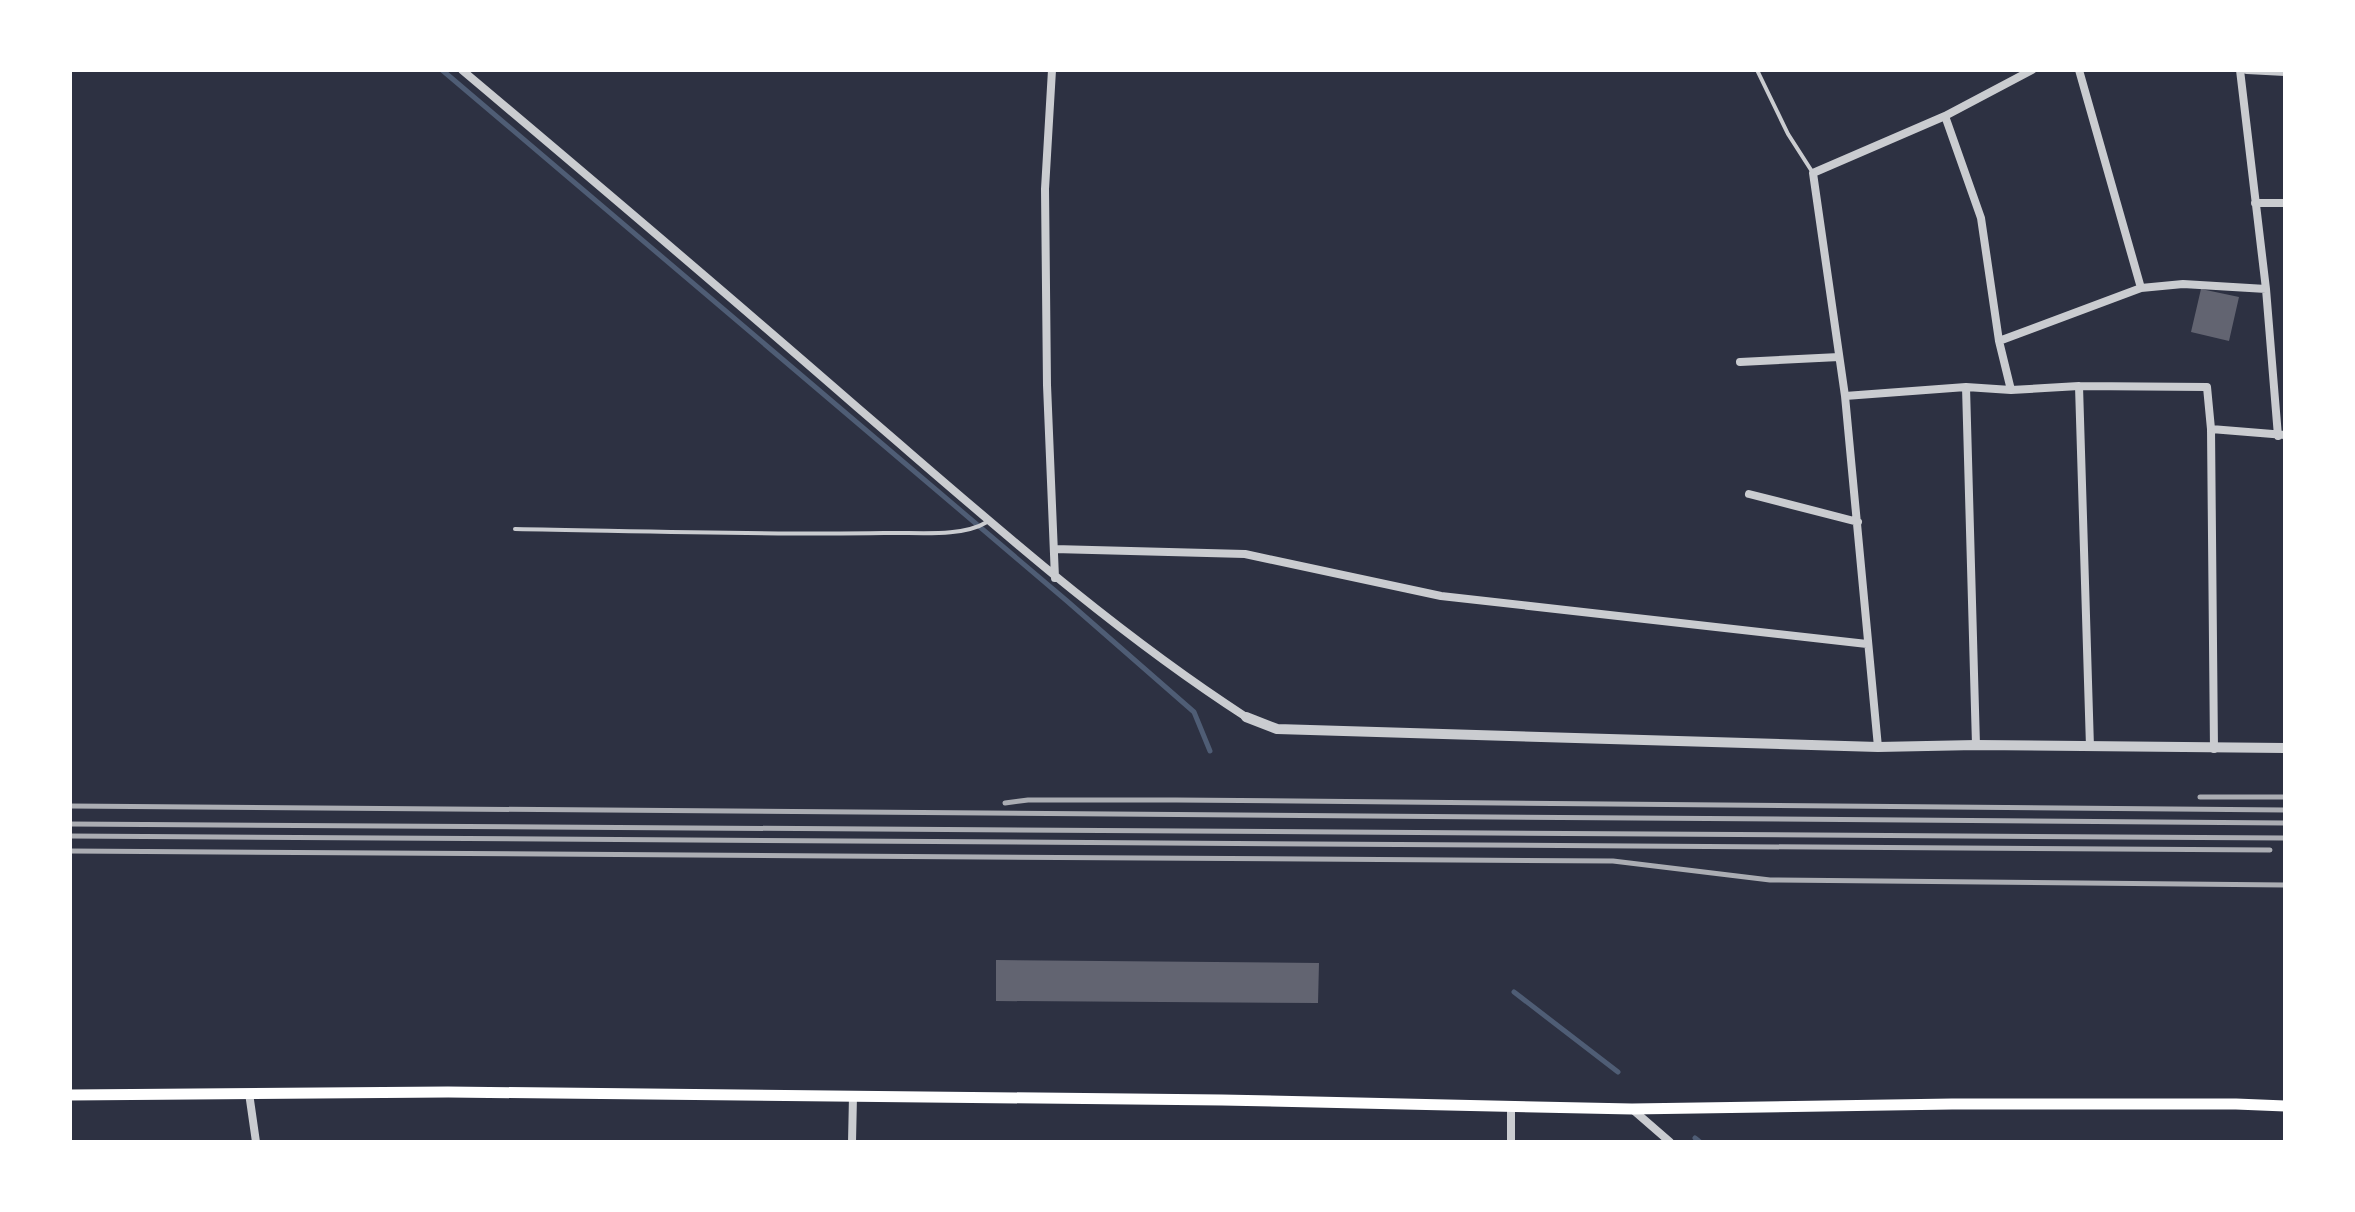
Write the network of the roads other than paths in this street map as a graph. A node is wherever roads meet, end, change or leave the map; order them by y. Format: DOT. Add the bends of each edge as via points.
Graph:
graph roads {
  1 [pos="462,70"];
  2 [pos="1052,70"];
  3 [pos="1757,70"];
  4 [pos="2032,70"];
  5 [pos="2079,70"];
  6 [pos="2240,70"];
  7 [pos="2247,70"];
  8 [pos="2285,72"];
  9 [pos="1945,116"];
  10 [pos="1813,173"];
  11 [pos="2255,203"];
  12 [pos="2285,203"];
  13 [pos="2141,288"];
  14 [pos="2266,289"];
  15 [pos="1999,341"];
  16 [pos="1839,357"];
  17 [pos="1740,362"];
  18 [pos="2079,386"];
  19 [pos="1966,387"];
  20 [pos="2011,390"];
  21 [pos="1845,396"];
  22 [pos="2211,429"];
  23 [pos="2282,435"];
  24 [pos="1749,494"];
  25 [pos="988,521"];
  26 [pos="1858,522"];
  27 [pos="515,529"];
  28 [pos="1054,549"];
  29 [pos="1055,578"];
  30 [pos="1867,644"];
  31 [pos="1246,717"];
  32 [pos="1976,745"];
  33 [pos="1878,747"];
  34 [pos="2090,747"];
  35 [pos="2285,748"];
  36 [pos="2214,749"];
  37 [pos="249,1093"];
  38 [pos="70,1095"];
  39 [pos="853,1096"];
  40 [pos="2285,1106"];
  41 [pos="1511,1107"];
  42 [pos="1632,1109"];
  43 [pos="256,1142"];
  44 [pos="852,1142"];
  45 [pos="1511,1142"];
  46 [pos="1670,1142"];
  1 -- 25 [label="street"];
  2 -- 28 [label="street" via="1045,203"];
  3 -- 10 [label="lane"];
  4 -- 9 [label="street"];
  5 -- 13 [label="street"];
  6 -- 11 [label="street"];
  7 -- 8 [label="street"];
  9 -- 10 [label="street"];
  9 -- 15 [label="street" via="1981,218"];
  10 -- 16 [label="street"];
  11 -- 12 [label="street"];
  11 -- 14 [label="street"];
  13 -- 14 [label="street" via="2183,284"];
  13 -- 15 [label="street"];
  14 -- 23 [label="street"];
  15 -- 20 [label="street"];
  16 -- 17 [label="street"];
  16 -- 21 [label="street"];
  18 -- 20 [label="street"];
  18 -- 22 [label="street" via="2207,387"];
  18 -- 34 [label="street"];
  19 -- 20 [label="street"];
  19 -- 21 [label="street"];
  19 -- 32 [label="street"];
  21 -- 26 [label="street"];
  22 -- 23 [label="street"];
  22 -- 36 [label="street"];
  24 -- 26 [label="street"];
  25 -- 27 [label="lane" via="957,531 847,533"];
  25 -- 29 [label="street"];
  26 -- 30 [label="street"];
  28 -- 29 [label="street"];
  28 -- 30 [label="street" via="1245,554 1441,596"];
  29 -- 31 [label="street"];
  30 -- 33 [label="street"];
  31 -- 33 [label="street" via="1277,729"];
  32 -- 33 [label="street"];
  32 -- 34 [label="street"];
  34 -- 36 [label="street"];
  35 -- 36 [label="street"];
  37 -- 38 [label="main road"];
  37 -- 39 [label="main road"];
  37 -- 43 [label="street"];
  39 -- 41 [label="main road"];
  39 -- 44 [label="street"];
  40 -- 42 [label="main road"];
  41 -- 42 [label="main road"];
  41 -- 45 [label="street"];
  42 -- 46 [label="street"];
}
